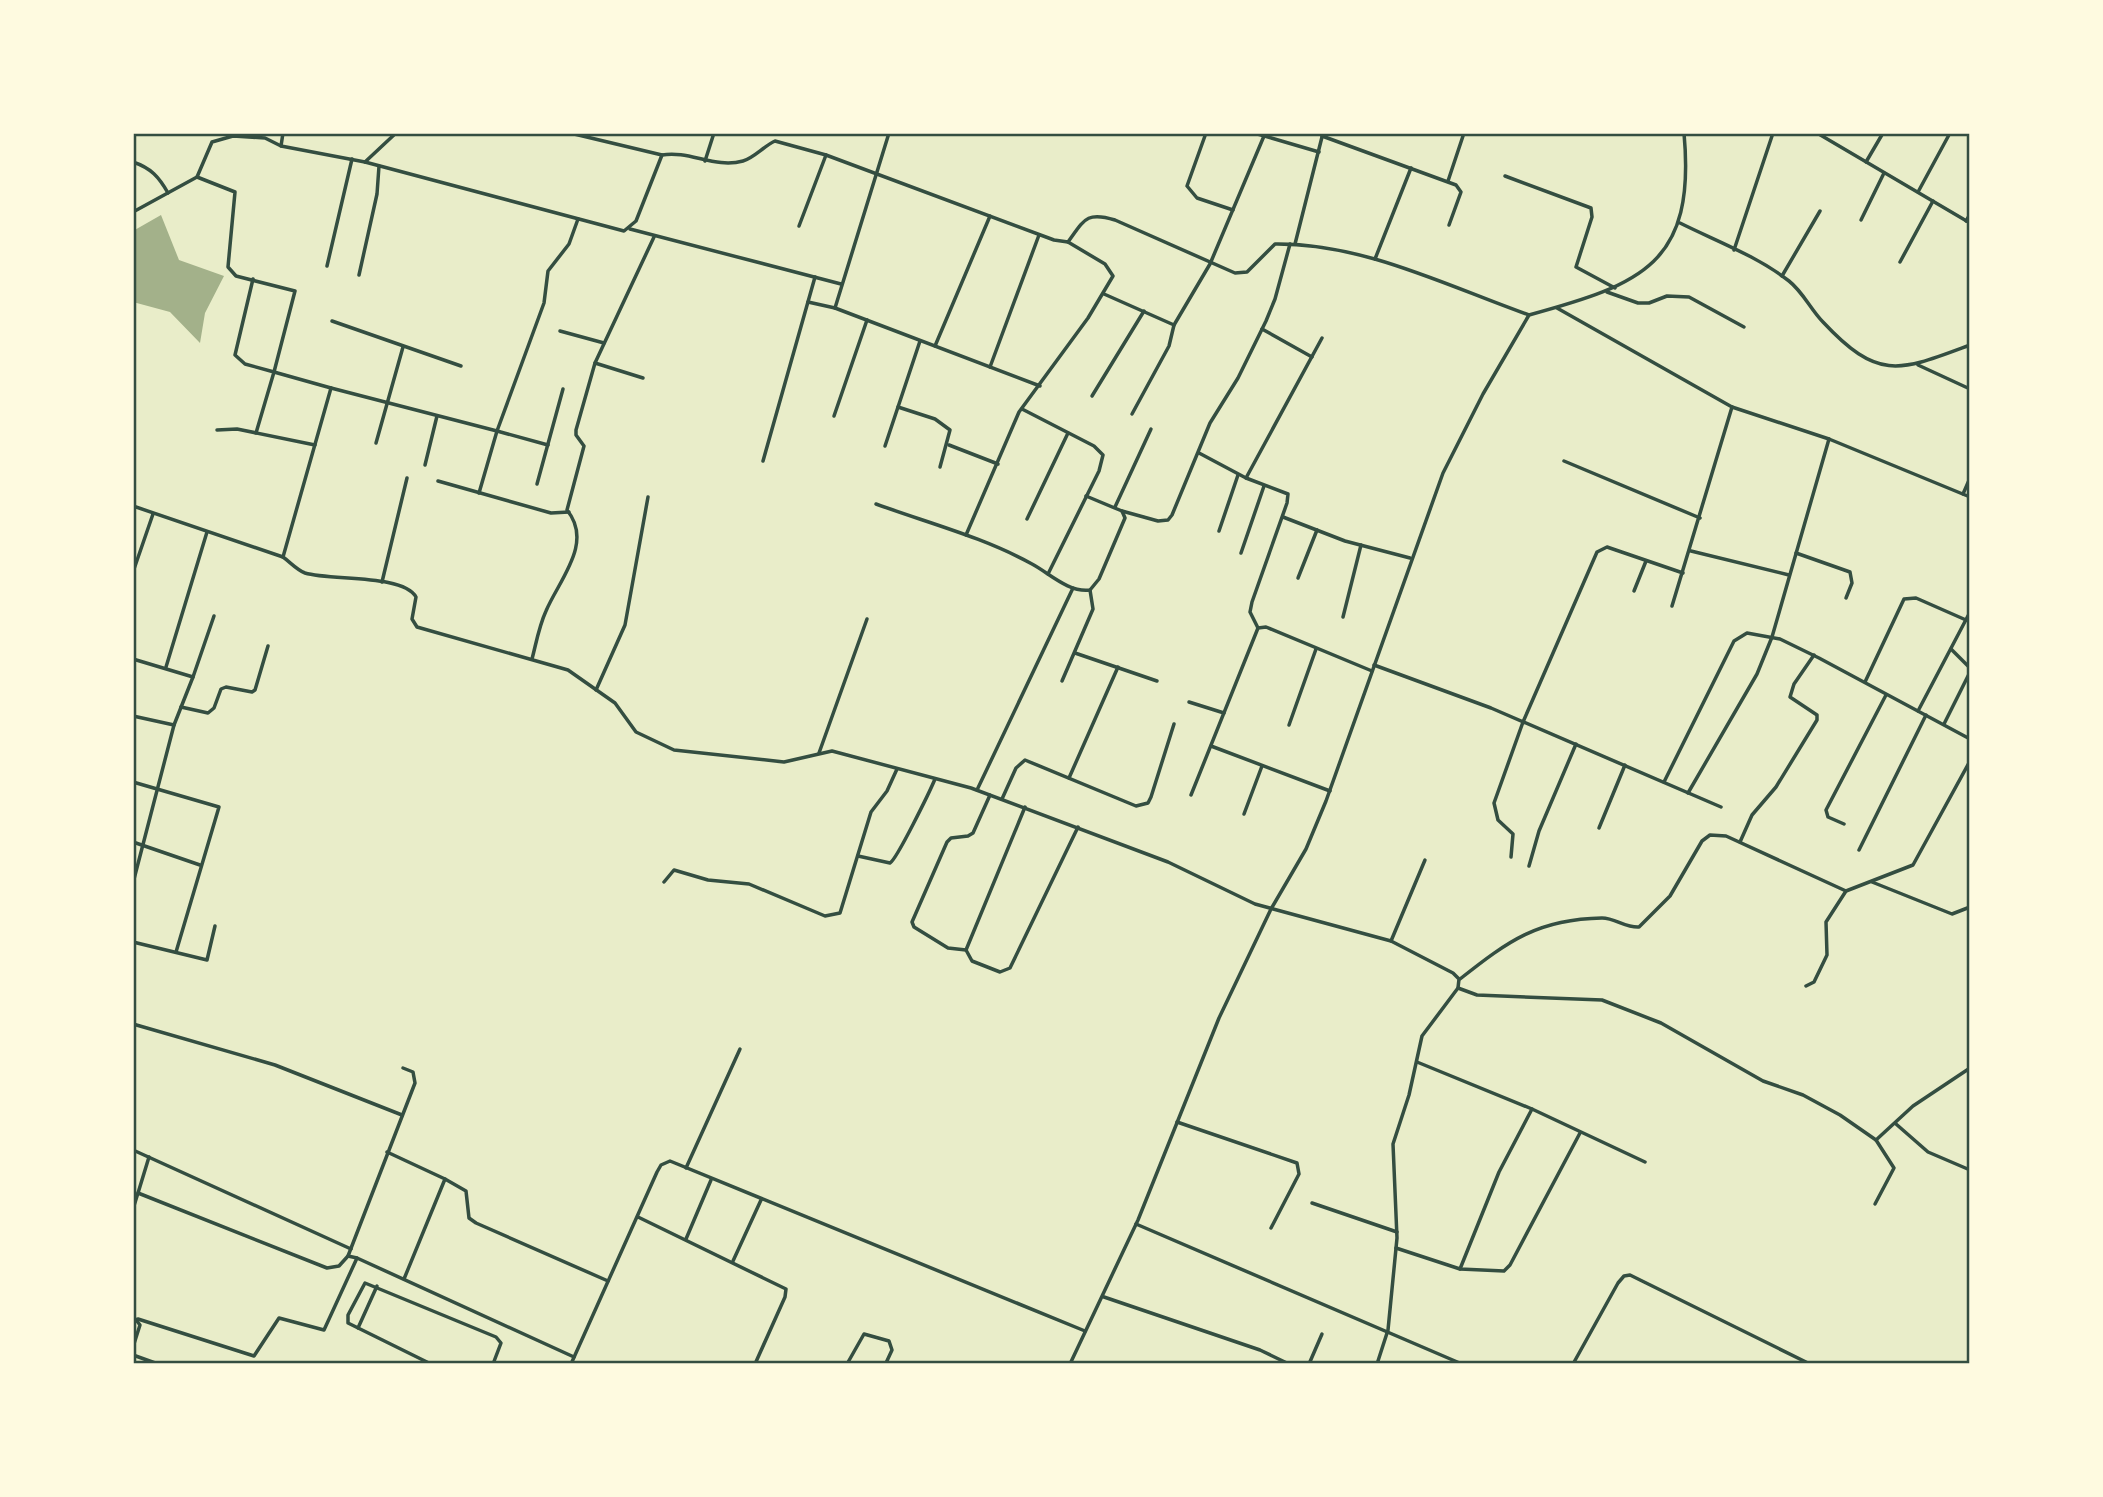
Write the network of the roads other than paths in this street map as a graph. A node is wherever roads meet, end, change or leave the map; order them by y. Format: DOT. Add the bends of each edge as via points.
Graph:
graph roads {
  1 [pos="283,133"];
  2 [pos="396,133"];
  3 [pos="570,133"];
  4 [pos="714,133"];
  5 [pos="889,133"];
  6 [pos="1206,133"];
  7 [pos="1254,133"];
  8 [pos="1464,133"];
  9 [pos="1684,133"];
  10 [pos="1773,133"];
  11 [pos="1817,133"];
  12 [pos="1882,133"];
  13 [pos="1950,133"];
  14 [pos="1323,135"];
  15 [pos="1264,136"];
  16 [pos="281,146"];
  17 [pos="1319,152"];
  18 [pos="662,155"];
  19 [pos="826,155"];
  20 [pos="352,159"];
  21 [pos="705,161"];
  22 [pos="133,162"];
  23 [pos="365,162"];
  24 [pos="1866,162"];
  25 [pos="379,166"];
  26 [pos="1411,168"];
  27 [pos="876,173"];
  28 [pos="1884,173"];
  29 [pos="1505,176"];
  30 [pos="197,177"];
  31 [pos="1448,181"];
  32 [pos="1918,192"];
  33 [pos="168,193"];
  34 [pos="1933,201"];
  35 [pos="1233,210"];
  36 [pos="1820,211"];
  37 [pos="133,212"];
  38 [pos="1970,215"];
  39 [pos="990,216"];
  40 [pos="578,219"];
  41 [pos="1861,220"];
  42 [pos="1968,222"];
  43 [pos="1680,223"];
  44 [pos="1449,225"];
  45 [pos="799,226"];
  46 [pos="630,229"];
  47 [pos="1039,235"];
  48 [pos="654,237"];
  49 [pos="1068,242"];
  50 [pos="1292,244"];
  51 [pos="1734,250"];
  52 [pos="1375,259"];
  53 [pos="1900,262"];
  54 [pos="1210,264"];
  55 [pos="327,266"];
  56 [pos="359,275"];
  57 [pos="1782,276"];
  58 [pos="814,277"];
  59 [pos="253,279"];
  60 [pos="841,284"];
  61 [pos="1615,288"];
  62 [pos="1606,292"];
  63 [pos="1104,294"];
  64 [pos="808,302"];
  65 [pos="835,308"];
  66 [pos="1557,308"];
  67 [pos="1144,311"];
  68 [pos="1529,316"];
  69 [pos="867,320"];
  70 [pos="332,321"];
  71 [pos="1174,325"];
  72 [pos="1744,327"];
  73 [pos="1262,329"];
  74 [pos="560,331"];
  75 [pos="1322,338"];
  76 [pos="920,341"];
  77 [pos="604,343"];
  78 [pos="1970,345"];
  79 [pos="935,346"];
  80 [pos="403,347"];
  81 [pos="1312,357"];
  82 [pos="595,363"];
  83 [pos="1917,365"];
  84 [pos="461,366"];
  85 [pos="990,367"];
  86 [pos="274,372"];
  87 [pos="643,378"];
  88 [pos="1040,386"];
  89 [pos="331,388"];
  90 [pos="563,389"];
  91 [pos="1970,389"];
  92 [pos="1092,396"];
  93 [pos="386,404"];
  94 [pos="898,407"];
  95 [pos="1732,407"];
  96 [pos="1022,409"];
  97 [pos="1132,414"];
  98 [pos="437,416"];
  99 [pos="834,416"];
  100 [pos="1151,429"];
  101 [pos="217,430"];
  102 [pos="497,431"];
  103 [pos="256,433"];
  104 [pos="1068,433"];
  105 [pos="1829,439"];
  106 [pos="376,443"];
  107 [pos="315,444"];
  108 [pos="548,445"];
  109 [pos="949,445"];
  110 [pos="885,446"];
  111 [pos="1199,453"];
  112 [pos="763,461"];
  113 [pos="1564,461"];
  114 [pos="998,464"];
  115 [pos="425,465"];
  116 [pos="940,467"];
  117 [pos="1238,475"];
  118 [pos="407,478"];
  119 [pos="1246,478"];
  120 [pos="1970,478"];
  121 [pos="438,481"];
  122 [pos="537,484"];
  123 [pos="1264,486"];
  124 [pos="480,493"];
  125 [pos="1962,494"];
  126 [pos="1086,496"];
  127 [pos="648,497"];
  128 [pos="1970,497"];
  129 [pos="876,504"];
  130 [pos="133,506"];
  131 [pos="1115,507"];
  132 [pos="1122,511"];
  133 [pos="569,512"];
  134 [pos="153,514"];
  135 [pos="1283,517"];
  136 [pos="1700,517"];
  137 [pos="1027,519"];
  138 [pos="1317,530"];
  139 [pos="1219,531"];
  140 [pos="207,532"];
  141 [pos="966,536"];
  142 [pos="1361,545"];
  143 [pos="1691,551"];
  144 [pos="1241,553"];
  145 [pos="1796,553"];
  146 [pos="133,554"];
  147 [pos="139,555"];
  148 [pos="283,556"];
  149 [pos="1410,558"];
  150 [pos="1646,560"];
  151 [pos="133,572"];
  152 [pos="1683,573"];
  153 [pos="1048,574"];
  154 [pos="1789,575"];
  155 [pos="1298,578"];
  156 [pos="382,582"];
  157 [pos="1073,588"];
  158 [pos="1090,590"];
  159 [pos="1634,591"];
  160 [pos="1846,598"];
  161 [pos="1672,606"];
  162 [pos="1970,612"];
  163 [pos="214,616"];
  164 [pos="1343,617"];
  165 [pos="867,619"];
  166 [pos="1966,620"];
  167 [pos="1258,628"];
  168 [pos="1772,637"];
  169 [pos="268,646"];
  170 [pos="1316,649"];
  171 [pos="1951,649"];
  172 [pos="1075,653"];
  173 [pos="1814,655"];
  174 [pos="133,659"];
  175 [pos="532,659"];
  176 [pos="1374,665"];
  177 [pos="1118,667"];
  178 [pos="166,668"];
  179 [pos="1970,670"];
  180 [pos="1372,671"];
  181 [pos="193,677"];
  182 [pos="1062,681"];
  183 [pos="1157,681"];
  184 [pos="1865,683"];
  185 [pos="596,690"];
  186 [pos="1886,694"];
  187 [pos="1189,702"];
  188 [pos="181,707"];
  189 [pos="1918,711"];
  190 [pos="1224,713"];
  191 [pos="1926,715"];
  192 [pos="133,716"];
  193 [pos="1522,722"];
  194 [pos="1174,724"];
  195 [pos="1944,724"];
  196 [pos="174,725"];
  197 [pos="1289,725"];
  198 [pos="1970,739"];
  199 [pos="1576,744"];
  200 [pos="1211,746"];
  201 [pos="819,753"];
  202 [pos="1970,761"];
  203 [pos="1625,765"];
  204 [pos="1262,766"];
  205 [pos="897,769"];
  206 [pos="1069,778"];
  207 [pos="935,779"];
  208 [pos="133,782"];
  209 [pos="1664,782"];
  210 [pos="158,789"];
  211 [pos="977,790"];
  212 [pos="1329,791"];
  213 [pos="1688,793"];
  214 [pos="990,795"];
  215 [pos="1191,795"];
  216 [pos="1002,799"];
  217 [pos="1025,807"];
  218 [pos="1721,807"];
  219 [pos="1244,814"];
  220 [pos="1844,824"];
  221 [pos="1078,827"];
  222 [pos="1599,828"];
  223 [pos="133,842"];
  224 [pos="1740,842"];
  225 [pos="144,846"];
  226 [pos="1859,850"];
  227 [pos="858,856"];
  228 [pos="1511,857"];
  229 [pos="1425,860"];
  230 [pos="200,865"];
  231 [pos="1529,866"];
  232 [pos="1871,881"];
  233 [pos="664,882"];
  234 [pos="133,883"];
  235 [pos="1846,891"];
  236 [pos="1970,907"];
  237 [pos="1271,909"];
  238 [pos="215,926"];
  239 [pos="1391,941"];
  240 [pos="133,942"];
  241 [pos="965,950"];
  242 [pos="176,952"];
  243 [pos="1460,979"];
  244 [pos="1806,986"];
  245 [pos="1458,988"];
  246 [pos="133,1024"];
  247 [pos="740,1049"];
  248 [pos="1417,1062"];
  249 [pos="403,1068"];
  250 [pos="1970,1068"];
  251 [pos="1532,1109"];
  252 [pos="402,1115"];
  253 [pos="1177,1122"];
  254 [pos="1895,1123"];
  255 [pos="1580,1133"];
  256 [pos="1876,1140"];
  257 [pos="133,1150"];
  258 [pos="387,1152"];
  259 [pos="149,1157"];
  260 [pos="1645,1162"];
  261 [pos="686,1168"];
  262 [pos="1970,1170"];
  263 [pos="445,1179"];
  264 [pos="711,1180"];
  265 [pos="138,1193"];
  266 [pos="761,1200"];
  267 [pos="1311,1203"];
  268 [pos="1875,1204"];
  269 [pos="133,1209"];
  270 [pos="637,1216"];
  271 [pos="1136,1224"];
  272 [pos="1270,1228"];
  273 [pos="1397,1232"];
  274 [pos="687,1239"];
  275 [pos="1396,1248"];
  276 [pos="351,1250"];
  277 [pos="348,1256"];
  278 [pos="357,1258"];
  279 [pos="733,1261"];
  280 [pos="1460,1269"];
  281 [pos="404,1279"];
  282 [pos="608,1281"];
  283 [pos="377,1286"];
  284 [pos="1104,1297"];
  285 [pos="133,1316"];
  286 [pos="138,1319"];
  287 [pos="358,1328"];
  288 [pos="1388,1330"];
  289 [pos="1085,1331"];
  290 [pos="1322,1334"];
  291 [pos="133,1347"];
  292 [pos="133,1354"];
  293 [pos="574,1357"];
  294 [pos="886,1363"];
  295 [pos="158,1364"];
  296 [pos="431,1364"];
  297 [pos="493,1364"];
  298 [pos="571,1364"];
  299 [pos="755,1364"];
  300 [pos="848,1364"];
  301 [pos="1070,1364"];
  302 [pos="1289,1364"];
  303 [pos="1309,1364"];
  304 [pos="1377,1364"];
  305 [pos="1462,1364"];
  306 [pos="1573,1364"];
  307 [pos="1810,1364"];
  1 -- 16 [label="street"];
  2 -- 23 [label="street"];
  3 -- 18 [label="street"];
  4 -- 21 [label="street"];
  5 -- 27 [label="street"];
  6 -- 35 [label="street" via="1187,186 1197,198"];
  7 -- 15 [label="street"];
  8 -- 31 [label="street"];
  9 -- 43 [label="street" via="1686,196"];
  10 -- 51 [label="street"];
  11 -- 24 [label="street"];
  12 -- 24 [label="street"];
  13 -- 32 [label="street"];
  14 -- 17 [label="street"];
  14 -- 26 [label="street"];
  15 -- 17 [label="street"];
  15 -- 35 [label="street"];
  16 -- 20 [label="street"];
  16 -- 30 [label="street" via="255,136 217,140 209,146"];
  17 -- 50 [label="street"];
  18 -- 21 [label="street" via="673,153"];
  18 -- 46 [label="street"];
  19 -- 21 [label="street" via="775,141 746,161"];
  19 -- 27 [label="street"];
  19 -- 45 [label="street"];
  20 -- 23 [label="street"];
  20 -- 55 [label="street"];
  22 -- 33 [label="street" via="159,177"];
  23 -- 25 [label="street"];
  24 -- 28 [label="street"];
  25 -- 40 [label="street"];
  25 -- 56 [label="street"];
  26 -- 31 [label="street"];
  26 -- 52 [label="street"];
  27 -- 39 [label="street"];
  27 -- 60 [label="street"];
  28 -- 32 [label="street"];
  28 -- 41 [label="street"];
  29 -- 61 [label="street" via="1591,208 1576,267"];
  30 -- 33 [label="street"];
  30 -- 59 [label="street" via="235,192 228,267 236,276"];
  31 -- 44 [label="street" via="1461,192"];
  32 -- 34 [label="street"];
  33 -- 37 [label="street"];
  34 -- 42 [label="street"];
  34 -- 53 [label="street"];
  35 -- 54 [label="street"];
  36 -- 57 [label="street"];
  38 -- 42 [label="street"];
  39 -- 47 [label="street"];
  39 -- 79 [label="street"];
  40 -- 46 [label="street"];
  40 -- 102 [label="street" via="569,244 548,271 544,303"];
  43 -- 51 [label="street"];
  43 -- 61 [label="street" via="1651,264"];
  46 -- 48 [label="street"];
  47 -- 49 [label="street"];
  47 -- 85 [label="street"];
  48 -- 58 [label="street"];
  48 -- 77 [label="street"];
  49 -- 54 [label="street" via="1085,219 1096,215"];
  49 -- 63 [label="street" via="1111,270 1113,276"];
  50 -- 52 [label="street"];
  50 -- 54 [label="street" via="1275,244 1247,272 1235,273"];
  50 -- 73 [label="street"];
  51 -- 57 [label="street"];
  52 -- 68 [label="street"];
  54 -- 71 [label="street"];
  57 -- 83 [label="street" via="1852,350 1890,368"];
  58 -- 60 [label="street"];
  58 -- 64 [label="street"];
  59 -- 86 [label="street" via="235,355 245,364"];
  59 -- 86 [label="street" via="295,291"];
  60 -- 65 [label="street"];
  61 -- 62 [label="street"];
  62 -- 66 [label="street"];
  62 -- 72 [label="street" via="1639,303 1667,296 1689,297"];
  63 -- 67 [label="street"];
  63 -- 88 [label="street"];
  64 -- 65 [label="street"];
  64 -- 112 [label="street"];
  65 -- 69 [label="street"];
  66 -- 68 [label="street"];
  66 -- 95 [label="street"];
  67 -- 71 [label="street"];
  67 -- 92 [label="street"];
  68 -- 149 [label="street" via="1443,473"];
  69 -- 76 [label="street"];
  69 -- 99 [label="street"];
  70 -- 80 [label="street"];
  71 -- 97 [label="street" via="1169,345"];
  73 -- 81 [label="street"];
  73 -- 111 [label="street" via="1210,423"];
  74 -- 77 [label="street"];
  75 -- 81 [label="street"];
  76 -- 79 [label="street"];
  76 -- 94 [label="street"];
  77 -- 82 [label="street"];
  78 -- 83 [label="street"];
  79 -- 85 [label="street"];
  80 -- 84 [label="street"];
  80 -- 93 [label="street"];
  81 -- 119 [label="street"];
  82 -- 87 [label="street"];
  82 -- 133 [label="street" via="576,430 584,446"];
  83 -- 91 [label="street"];
  85 -- 88 [label="street"];
  86 -- 89 [label="street"];
  86 -- 103 [label="street"];
  88 -- 96 [label="street"];
  89 -- 93 [label="street"];
  89 -- 107 [label="street"];
  90 -- 108 [label="street"];
  93 -- 98 [label="street"];
  93 -- 106 [label="street"];
  94 -- 109 [label="street" via="947,425"];
  94 -- 110 [label="street"];
  95 -- 105 [label="street"];
  95 -- 136 [label="street"];
  96 -- 104 [label="street"];
  96 -- 114 [label="street"];
  98 -- 102 [label="street"];
  98 -- 115 [label="street"];
  100 -- 131 [label="street"];
  101 -- 103 [label="street"];
  102 -- 108 [label="street"];
  102 -- 124 [label="street"];
  103 -- 107 [label="street"];
  104 -- 126 [label="street" via="1103,455"];
  104 -- 137 [label="street"];
  105 -- 125 [label="street"];
  105 -- 145 [label="street"];
  107 -- 148 [label="street"];
  108 -- 122 [label="street"];
  109 -- 114 [label="street"];
  109 -- 116 [label="street"];
  111 -- 117 [label="street"];
  111 -- 132 [label="street" via="1168,520"];
  113 -- 136 [label="street"];
  114 -- 141 [label="street"];
  117 -- 119 [label="street"];
  117 -- 139 [label="street"];
  118 -- 156 [label="street"];
  119 -- 123 [label="street"];
  120 -- 125 [label="street"];
  121 -- 124 [label="street"];
  123 -- 135 [label="street" via="1288,494"];
  123 -- 144 [label="street"];
  124 -- 133 [label="street" via="559,514"];
  125 -- 128 [label="street"];
  126 -- 131 [label="street"];
  126 -- 153 [label="street"];
  127 -- 185 [label="street" via="625,625"];
  129 -- 141 [label="street"];
  130 -- 134 [label="street"];
  131 -- 132 [label="street"];
  132 -- 158 [label="street" via="1123,526"];
  133 -- 175 [label="street" via="576,522 575,554 546,610"];
  134 -- 140 [label="street"];
  134 -- 147 [label="street"];
  135 -- 138 [label="street"];
  135 -- 167 [label="street" via="1252,602 1250,612"];
  136 -- 143 [label="street"];
  138 -- 142 [label="street"];
  138 -- 155 [label="street"];
  140 -- 148 [label="street"];
  140 -- 178 [label="street"];
  141 -- 153 [label="street"];
  142 -- 149 [label="street"];
  142 -- 164 [label="street"];
  143 -- 152 [label="street"];
  143 -- 154 [label="street"];
  145 -- 154 [label="street"];
  145 -- 160 [label="street" via="1850,572 1852,583"];
  146 -- 147 [label="street"];
  147 -- 151 [label="street"];
  148 -- 156 [label="street" via="302,572"];
  149 -- 176 [label="street"];
  150 -- 152 [label="street"];
  150 -- 159 [label="street"];
  150 -- 193 [label="street" via="1608,547 1597,552"];
  152 -- 161 [label="street"];
  153 -- 157 [label="street"];
  154 -- 168 [label="street"];
  156 -- 175 [label="street" via="415,593 412,619 417,627"];
  157 -- 158 [label="street"];
  157 -- 211 [label="street"];
  158 -- 172 [label="street" via="1093,609"];
  162 -- 166 [label="street"];
  163 -- 181 [label="street"];
  165 -- 201 [label="street"];
  166 -- 171 [label="street"];
  166 -- 184 [label="street" via="1916,598 1904,599"];
  167 -- 170 [label="street" via="1266,627"];
  167 -- 190 [label="street"];
  168 -- 173 [label="street"];
  168 -- 209 [label="street" via="1747,633 1734,640"];
  168 -- 213 [label="street" via="1757,674"];
  169 -- 188 [label="street" via="252,692 221,689 208,713"];
  170 -- 180 [label="street"];
  170 -- 197 [label="street"];
  171 -- 179 [label="street"];
  171 -- 189 [label="street"];
  172 -- 177 [label="street"];
  172 -- 182 [label="street"];
  173 -- 184 [label="street"];
  173 -- 224 [label="street" via="1790,697 1817,715 1817,720 1776,787 1752,815"];
  174 -- 178 [label="street"];
  175 -- 185 [label="street" via="568,670"];
  176 -- 180 [label="street"];
  176 -- 193 [label="street"];
  177 -- 183 [label="street"];
  177 -- 206 [label="street"];
  178 -- 181 [label="street"];
  179 -- 195 [label="street"];
  180 -- 212 [label="street"];
  181 -- 188 [label="street"];
  184 -- 186 [label="street"];
  185 -- 201 [label="street" via="615,703 636,732 674,750 784,762"];
  186 -- 189 [label="street"];
  186 -- 220 [label="street" via="1826,810 1828,817"];
  187 -- 190 [label="street"];
  188 -- 196 [label="street"];
  189 -- 191 [label="street"];
  190 -- 200 [label="street"];
  191 -- 195 [label="street"];
  191 -- 226 [label="street"];
  192 -- 196 [label="street"];
  193 -- 199 [label="street"];
  193 -- 228 [label="street" via="1494,803 1498,820 1514,834"];
  194 -- 206 [label="street" via="1151,797 1143,805"];
  195 -- 198 [label="street"];
  196 -- 210 [label="street"];
  199 -- 203 [label="street"];
  199 -- 231 [label="street"];
  200 -- 204 [label="street"];
  200 -- 215 [label="street"];
  201 -- 205 [label="street" via="832,751"];
  202 -- 232 [label="street" via="1913,865"];
  203 -- 209 [label="street"];
  203 -- 222 [label="street"];
  204 -- 212 [label="street"];
  204 -- 219 [label="street"];
  205 -- 207 [label="street"];
  205 -- 227 [label="street" via="871,813"];
  206 -- 216 [label="street" via="1025,760 1016,768"];
  207 -- 211 [label="street"];
  207 -- 227 [label="street" via="896,860 890,863"];
  208 -- 210 [label="street"];
  209 -- 213 [label="street"];
  210 -- 225 [label="street"];
  210 -- 230 [label="street" via="219,807"];
  211 -- 214 [label="street"];
  212 -- 237 [label="street" via="1306,849"];
  213 -- 218 [label="street"];
  214 -- 216 [label="street"];
  214 -- 241 [label="street" via="973,833 947,842 912,922 948,948"];
  216 -- 217 [label="street"];
  217 -- 221 [label="street"];
  217 -- 241 [label="street"];
  221 -- 237 [label="street"];
  221 -- 241 [label="street" via="1010,968 1000,972 972,961"];
  223 -- 225 [label="street"];
  224 -- 235 [label="street"];
  224 -- 243 [label="street" via="1718,834 1702,841 1670,895 1639,927 1605,918 1538,927 1520,934"];
  225 -- 230 [label="street"];
  225 -- 234 [label="street"];
  227 -- 233 [label="street" via="844,907 830,917 741,881 708,880 674,870"];
  229 -- 239 [label="street"];
  230 -- 242 [label="street"];
  232 -- 235 [label="street"];
  232 -- 236 [label="street" via="1952,914"];
  235 -- 244 [label="street" via="1826,922 1827,955 1814,982"];
  237 -- 239 [label="street"];
  237 -- 253 [label="street" via="1219,1018"];
  238 -- 242 [label="street" via="207,960"];
  239 -- 243 [label="street"];
  240 -- 242 [label="street"];
  243 -- 245 [label="street"];
  245 -- 248 [label="street" via="1422,1036"];
  245 -- 256 [label="street" via="1477,995 1602,1000 1661,1023 1763,1081 1803,1095"];
  246 -- 252 [label="street" via="275,1065"];
  247 -- 261 [label="street"];
  248 -- 251 [label="street"];
  248 -- 273 [label="street" via="1393,1144"];
  249 -- 252 [label="street" via="416,1077"];
  250 -- 254 [label="street"];
  251 -- 255 [label="street"];
  251 -- 280 [label="street" via="1499,1172"];
  252 -- 258 [label="street"];
  253 -- 271 [label="street"];
  253 -- 272 [label="street" via="1297,1163 1299,1174"];
  254 -- 256 [label="street"];
  254 -- 262 [label="street" via="1928,1152"];
  255 -- 260 [label="street"];
  255 -- 280 [label="street" via="1510,1265 1504,1271"];
  256 -- 268 [label="street" via="1894,1168"];
  257 -- 259 [label="street"];
  258 -- 263 [label="street"];
  258 -- 276 [label="street"];
  259 -- 265 [label="street"];
  259 -- 276 [label="street"];
  261 -- 264 [label="street"];
  261 -- 270 [label="street" via="670,1161 661,1165"];
  263 -- 281 [label="street"];
  263 -- 282 [label="street" via="466,1191 469,1218 476,1223"];
  264 -- 266 [label="street"];
  264 -- 274 [label="street"];
  265 -- 269 [label="street"];
  265 -- 277 [label="street" via="327,1268 339,1266"];
  266 -- 279 [label="street"];
  266 -- 289 [label="street"];
  267 -- 273 [label="street"];
  270 -- 274 [label="street"];
  270 -- 282 [label="street"];
  271 -- 284 [label="street"];
  271 -- 288 [label="street" via="1358,1322"];
  273 -- 275 [label="street"];
  274 -- 279 [label="street"];
  275 -- 280 [label="street"];
  275 -- 288 [label="street"];
  276 -- 277 [label="street"];
  277 -- 278 [label="street"];
  278 -- 281 [label="street"];
  278 -- 286 [label="street" via="324,1330 279,1318 254,1356"];
  279 -- 299 [label="street" via="786,1289"];
  281 -- 293 [label="street"];
  282 -- 293 [label="street"];
  283 -- 287 [label="street"];
  283 -- 287 [label="street" via="365,1283 348,1315 348,1323"];
  283 -- 297 [label="street" via="496,1337 501,1350"];
  284 -- 289 [label="street"];
  284 -- 302 [label="street"];
  285 -- 286 [label="street"];
  286 -- 291 [label="street"];
  287 -- 296 [label="street"];
  288 -- 304 [label="street"];
  288 -- 305 [label="street"];
  289 -- 301 [label="street"];
  290 -- 303 [label="street"];
  292 -- 295 [label="street"];
  293 -- 298 [label="street"];
  294 -- 300 [label="street" via="889,1341 864,1334"];
  306 -- 307 [label="street" via="1618,1283 1630,1275"];
}
